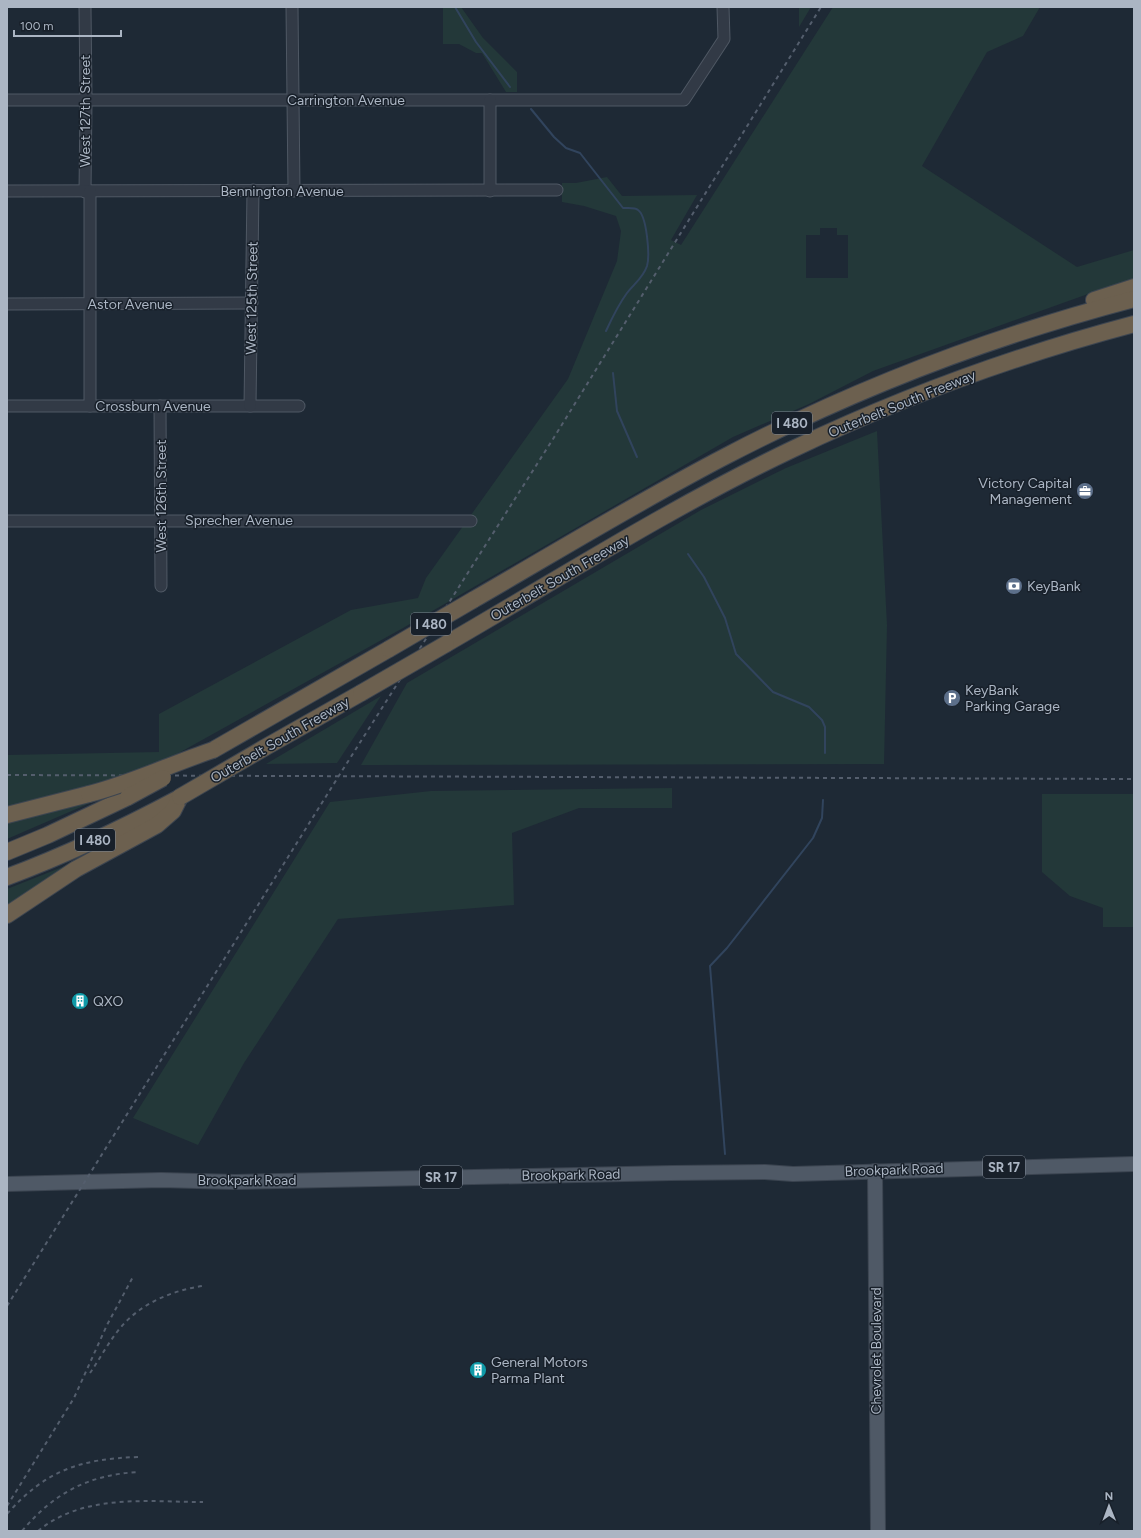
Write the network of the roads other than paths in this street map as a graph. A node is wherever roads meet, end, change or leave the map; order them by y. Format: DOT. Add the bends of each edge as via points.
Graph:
graph roads {
  1 [pos="85,7"];
  2 [pos="292,7"];
  3 [pos="723,7"];
  4 [pos="7,100"];
  5 [pos="86,100"];
  6 [pos="292,100"];
  7 [pos="490,100"];
  8 [pos="253,190"];
  9 [pos="557,190"];
  10 [pos="7,191"];
  11 [pos="87,191"];
  12 [pos="294,191"];
  13 [pos="490,191"];
  14 [pos="1134,287"];
  15 [pos="1134,299"];
  16 [pos="252,303"];
  17 [pos="7,304"];
  18 [pos="90,304"];
  19 [pos="1134,324"];
  20 [pos="1044,325"];
  21 [pos="1134,335"];
  22 [pos="1087,336"];
  23 [pos="7,406"];
  24 [pos="90,406"];
  25 [pos="160,406"];
  26 [pos="250,406"];
  27 [pos="299,406"];
  28 [pos="7,520"];
  29 [pos="162,520"];
  30 [pos="470,521"];
  31 [pos="162,586"];
  32 [pos="215,749"];
  33 [pos="180,797"];
  34 [pos="7,815"];
  35 [pos="7,852"];
  36 [pos="7,877"];
  37 [pos="7,915"];
  38 [pos="1134,1164"];
  39 [pos="875,1170"];
  40 [pos="7,1184"];
  41 [pos="878,1531"];
  1 -- 5 [label="street, West 127th Street"];
  2 -- 6 [label="street"];
  3 -- 7 [label="street, Carrington Avenue" via="724,39 684,100"];
  4 -- 5 [label="street, Carrington Avenue"];
  5 -- 6 [label="street, Carrington Avenue"];
  5 -- 11 [label="street, West 127th Street"];
  6 -- 7 [label="street, Carrington Avenue"];
  6 -- 12 [label="street"];
  7 -- 13 [label="street"];
  8 -- 11 [label="street, Bennington Avenue"];
  8 -- 12 [label="street, Bennington Avenue"];
  8 -- 16 [label="street, West 125th Street"];
  9 -- 13 [label="street, Bennington Avenue"];
  10 -- 11 [label="street, Bennington Avenue"];
  11 -- 18 [label="street, West 127th Street"];
  12 -- 13 [label="street, Bennington Avenue"];
  14 -- 20 [label="highway" via="1090,302"];
  15 -- 20 [label="highway, Outerbelt South Freeway / I 480"];
  16 -- 18 [label="street, Astor Avenue"];
  16 -- 26 [label="street, West 125th Street"];
  17 -- 18 [label="street, Astor Avenue"];
  18 -- 24 [label="street, West 127th Street"];
  19 -- 22 [label="highway, Outerbelt South Freeway / I 480"];
  20 -- 32 [label="highway, Outerbelt South Freeway / I 480, bridge" via="902,374 784,427 689,476"];
  21 -- 22 [label="highway" via="1108,339"];
  22 -- 33 [label="highway, Outerbelt South Freeway / I 480, bridge" via="934,388 793,449 682,507"];
  23 -- 24 [label="street, Crossburn Avenue"];
  24 -- 25 [label="street, Crossburn Avenue"];
  25 -- 26 [label="street, Crossburn Avenue"];
  25 -- 29 [label="street, West 126th Street"];
  26 -- 27 [label="street, Crossburn Avenue"];
  28 -- 29 [label="street, Sprecher Avenue"];
  29 -- 30 [label="street, Sprecher Avenue"];
  29 -- 31 [label="street, West 126th Street"];
  32 -- 34 [label="highway, bridge" via="126,783"];
  32 -- 35 [label="highway, Outerbelt South Freeway / I 480, bridge" via="128,797"];
  33 -- 36 [label="highway, Outerbelt South Freeway / I 480" via="108,835"];
  33 -- 37 [label="highway" via="173,811 157,825 76,869"];
  38 -- 39 [label="main road, Brookpark Road / SR 17"];
  39 -- 40 [label="main road, Brookpark Road / SR 17" via="793,1174 764,1172"];
  39 -- 41 [label="main road, Chevrolet Boulevard"];
}
